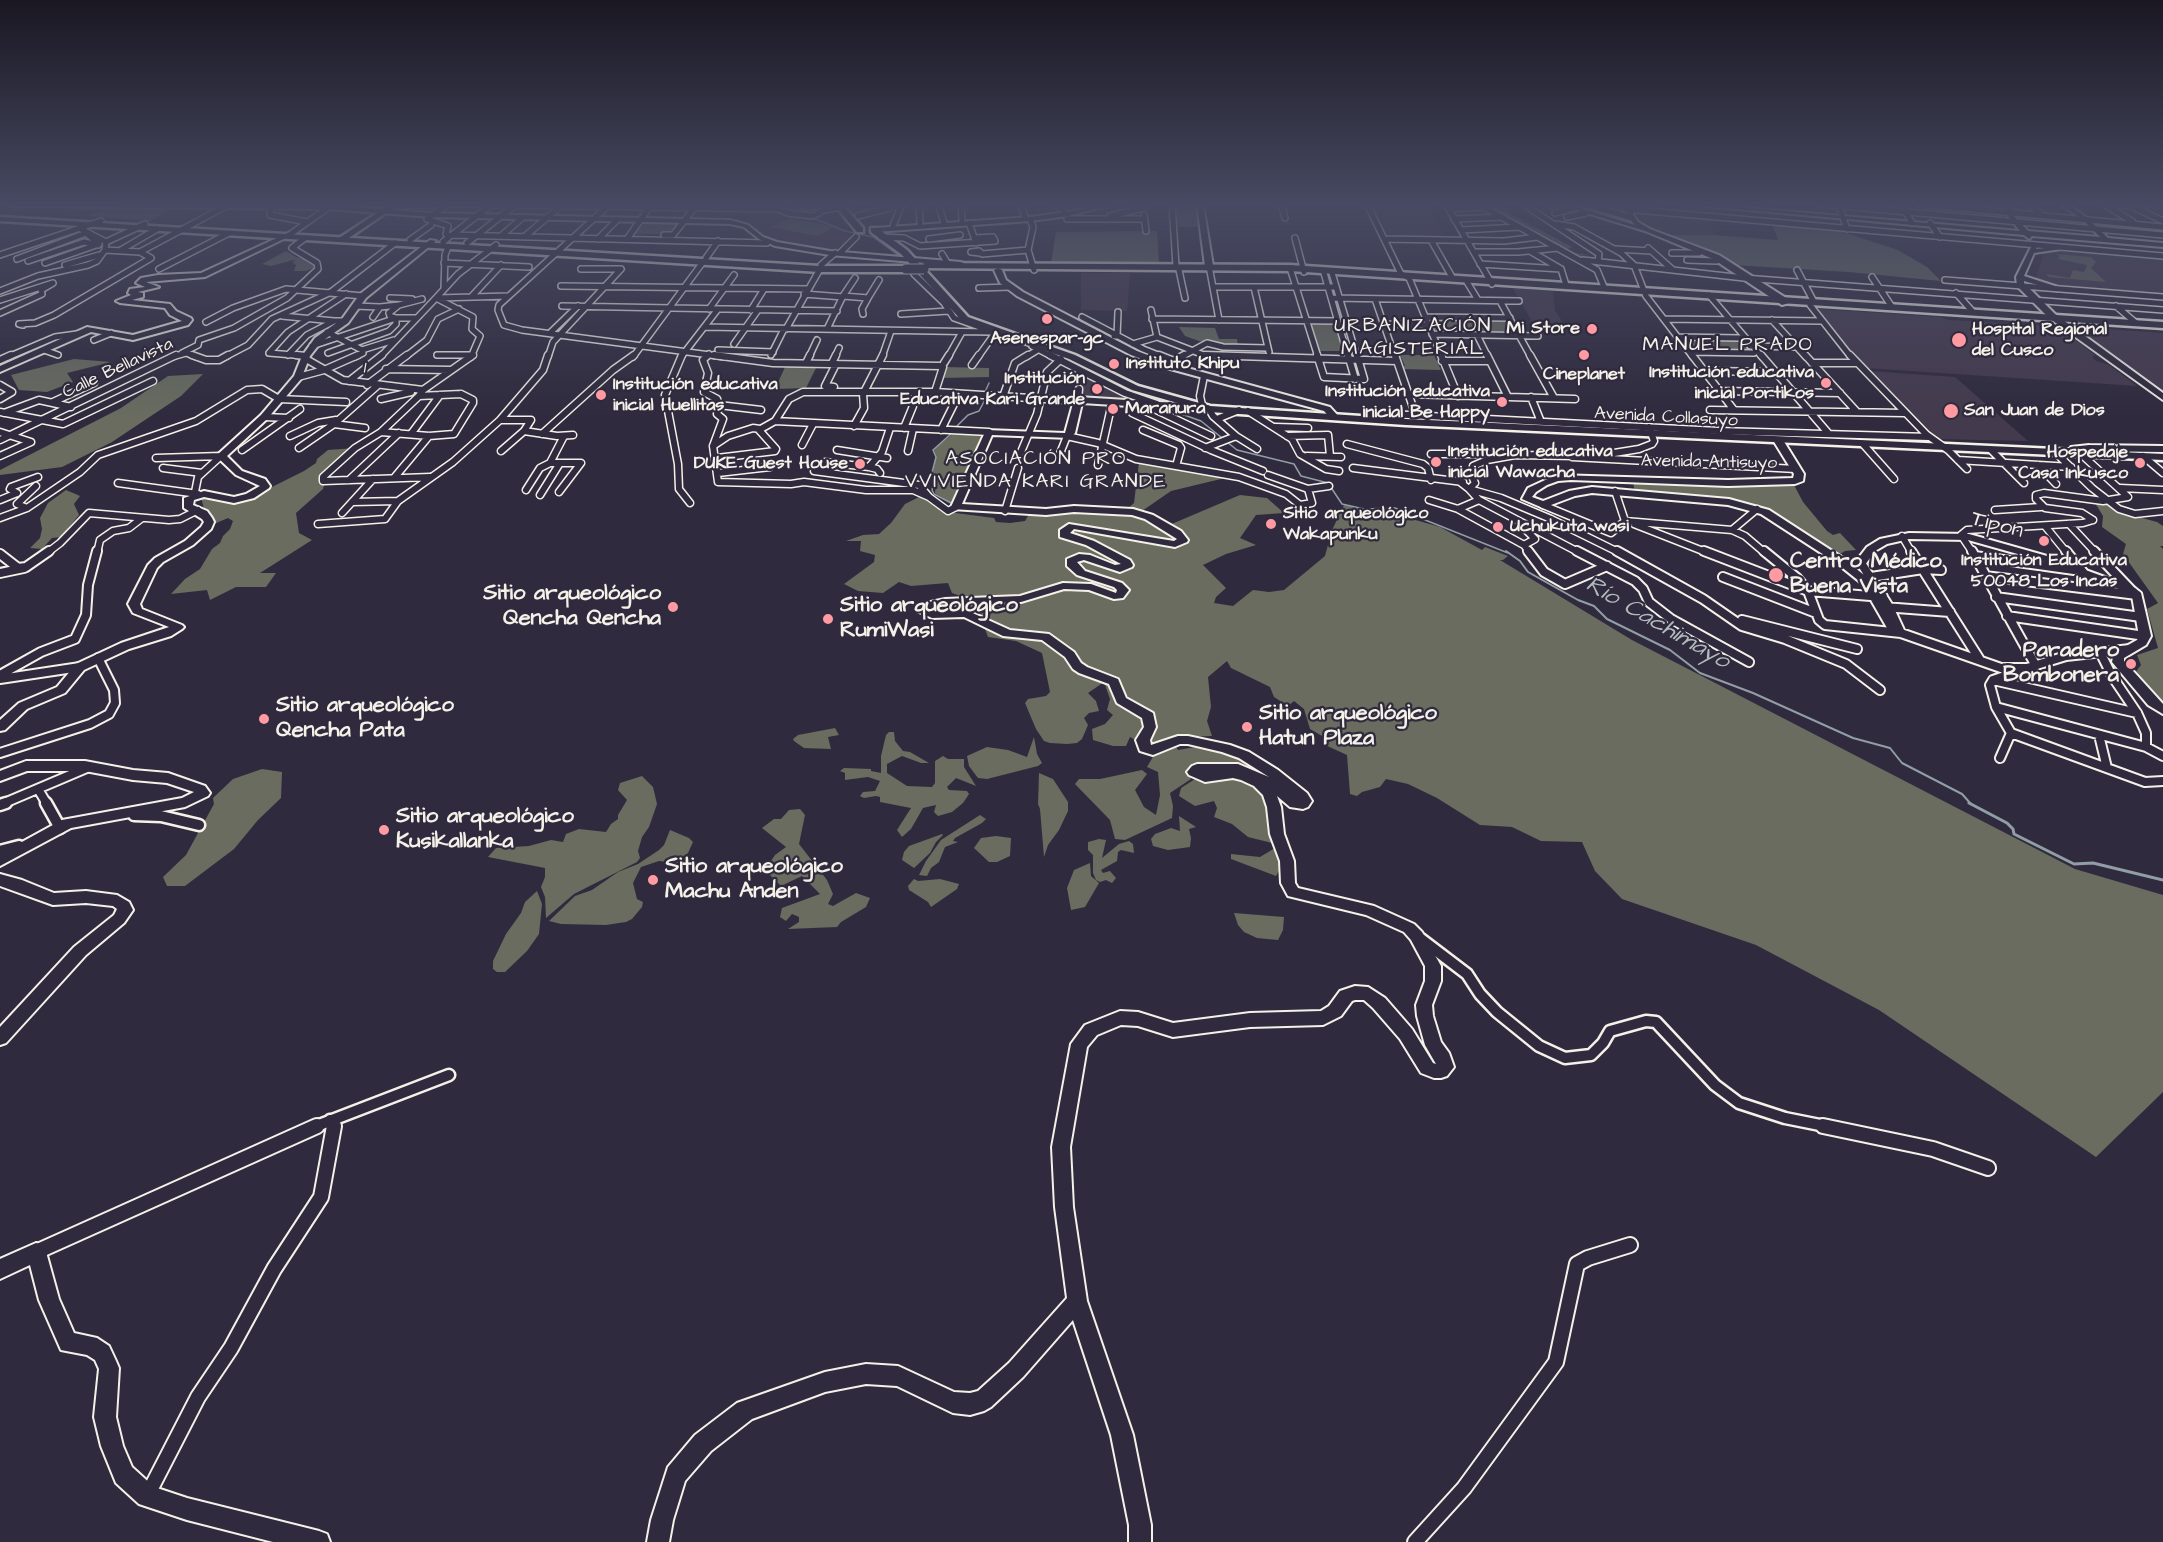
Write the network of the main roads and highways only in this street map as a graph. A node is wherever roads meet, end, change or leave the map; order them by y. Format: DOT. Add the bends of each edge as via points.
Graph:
graph roads {
  1 [pos="923,276"];
  2 [pos="1405,276"];
  3 [pos="1490,280"];
  4 [pos="1644,292"];
  5 [pos="1812,303"];
  6 [pos="2055,319"];
  7 [pos="2163,327"];
  8 [pos="2163,457"];
  1 -- 8 [label="main road, Avenida Collasuyo" via="961,316 1072,357 1135,388 1206,407 1335,418"];
  2 -- 3 [label="highway"];
  2 -- 3 [label="highway" via="1467,282"];
  3 -- 4 [label="highway"];
  3 -- 4 [label="highway"];
  4 -- 5 [label="highway"];
  5 -- 6 [label="highway"];
  5 -- 6 [label="highway"];
  6 -- 7 [label="highway"];
  6 -- 7 [label="highway"];
}
